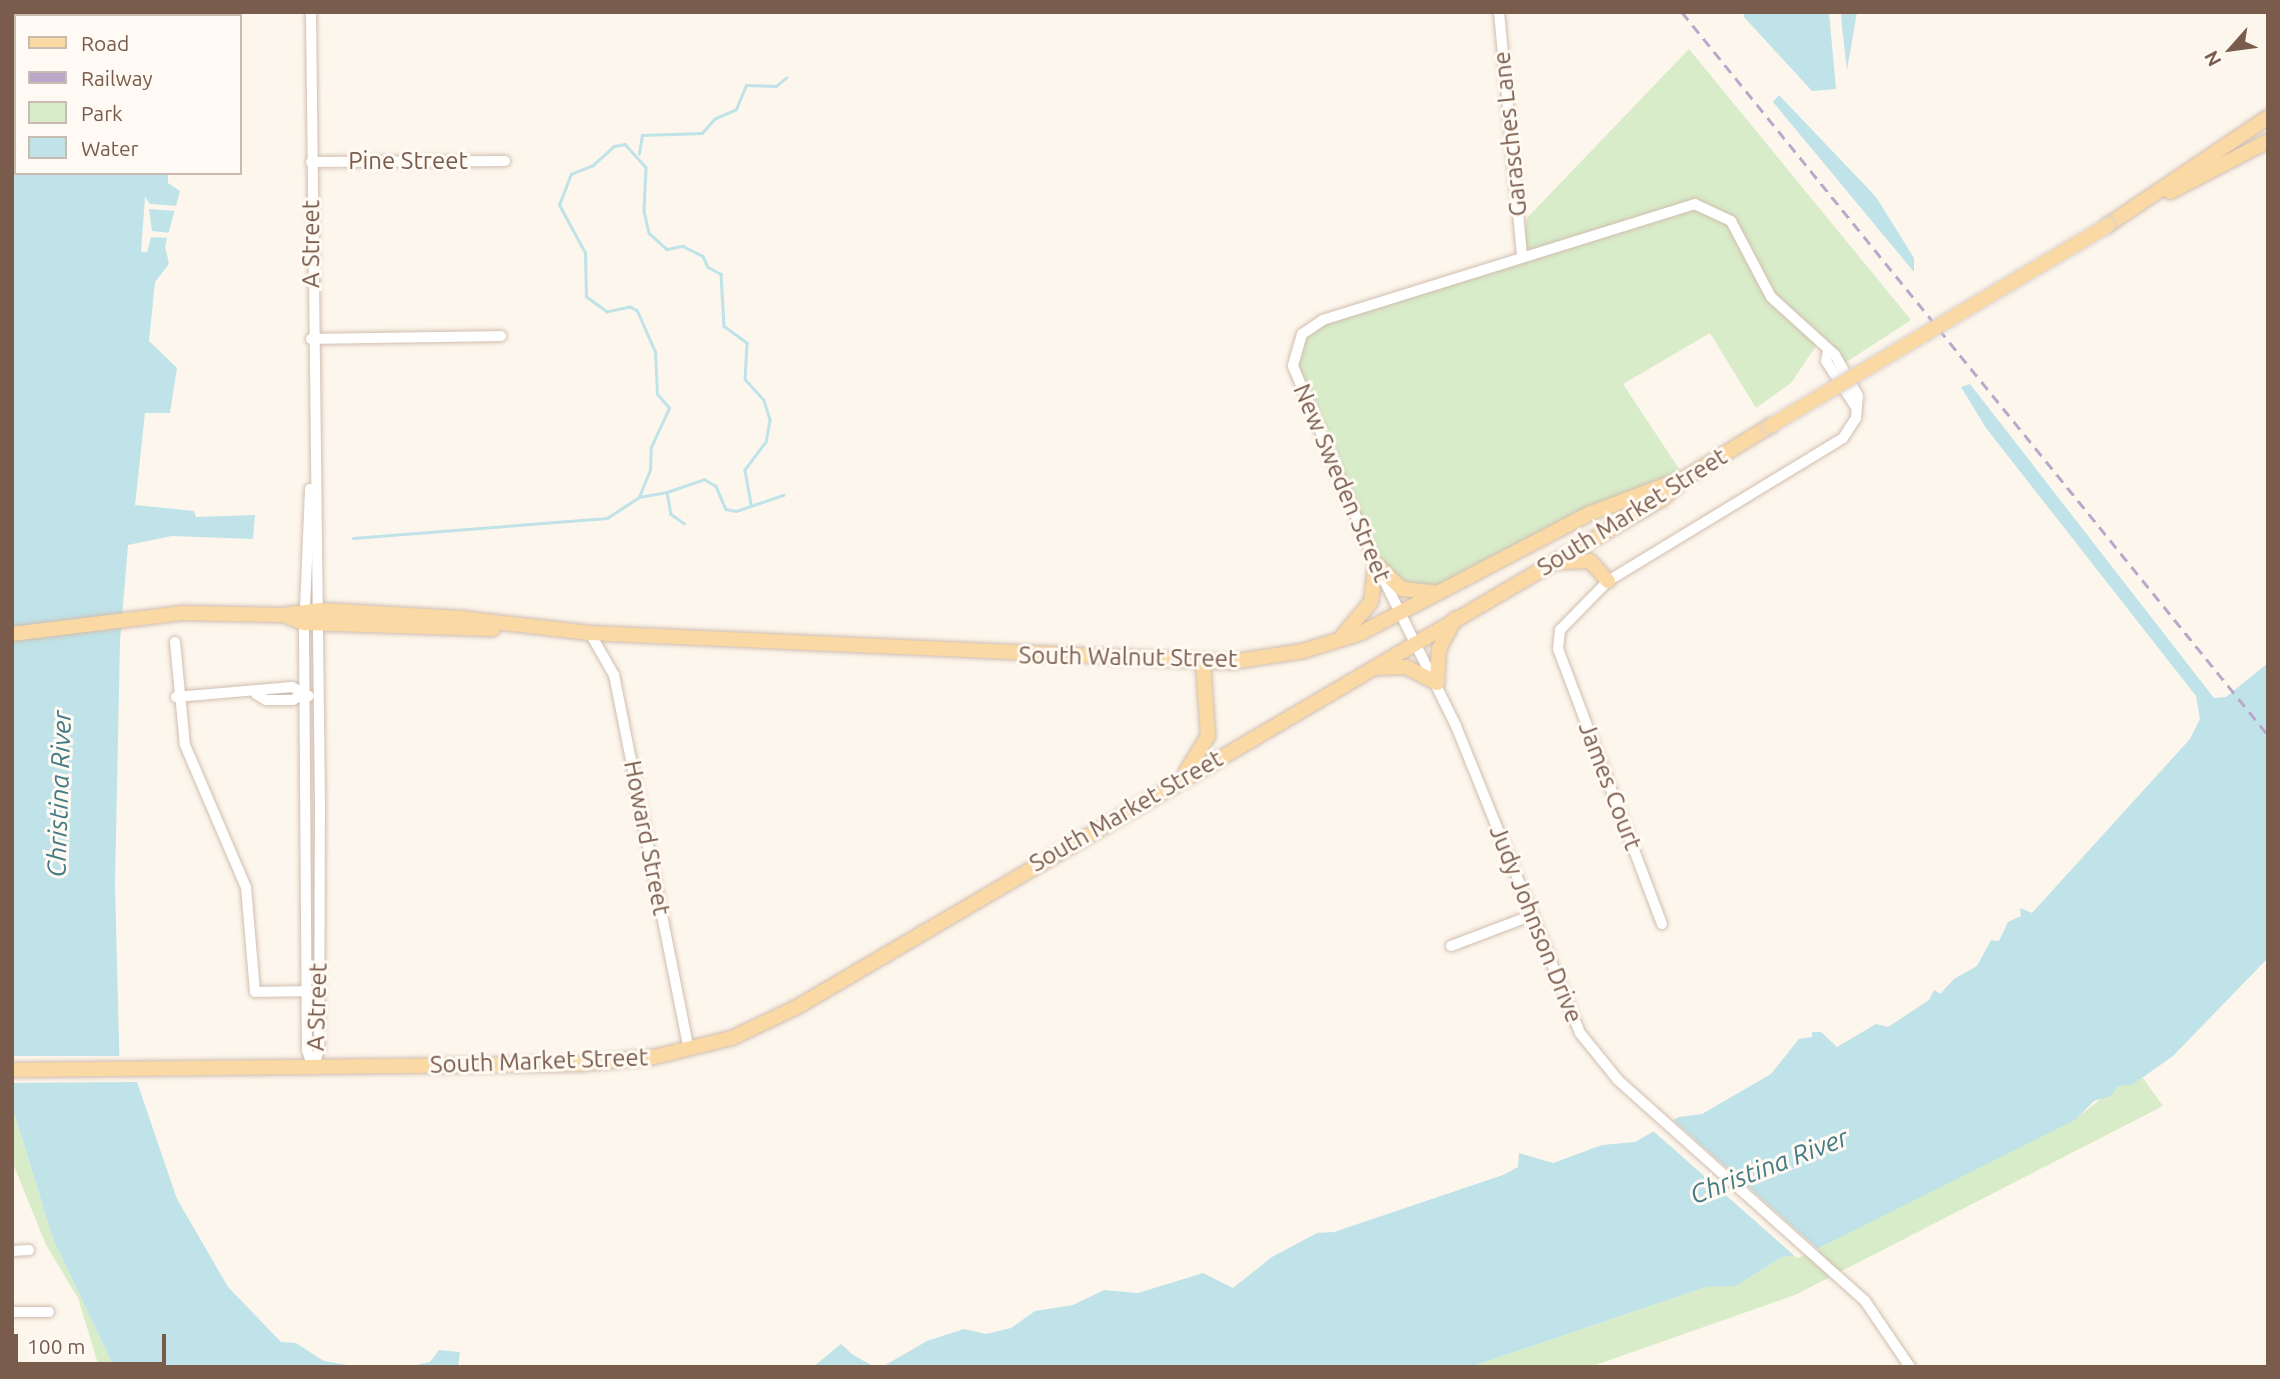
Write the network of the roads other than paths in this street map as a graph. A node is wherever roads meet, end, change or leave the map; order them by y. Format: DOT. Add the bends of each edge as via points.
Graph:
graph roads {
  1 [pos="311,12"];
  2 [pos="1499,12"];
  3 [pos="2268,117"];
  4 [pos="2268,141"];
  5 [pos="505,161"];
  6 [pos="311,162"];
  7 [pos="2137,207"];
  8 [pos="1522,256"];
  9 [pos="501,336"];
  10 [pos="311,339"];
  11 [pos="1685,478"];
  12 [pos="1554,562"];
  13 [pos="1376,564"];
  14 [pos="1608,581"];
  15 [pos="1440,593"];
  16 [pos="1400,615"];
  17 [pos="311,617"];
  18 [pos="1457,617"];
  19 [pos="590,633"];
  20 [pos="12,634"];
  21 [pos="1414,640"];
  22 [pos="175,642"];
  23 [pos="1331,643"];
  24 [pos="1558,649"];
  25 [pos="1203,662"];
  26 [pos="1369,668"];
  27 [pos="1437,683"];
  28 [pos="304,693"];
  29 [pos="176,697"];
  30 [pos="319,703"];
  31 [pos="1181,778"];
  32 [pos="1530,916"];
  33 [pos="1662,924"];
  34 [pos="1451,946"];
  35 [pos="307,991"];
  36 [pos="319,991"];
  37 [pos="689,1049"];
  38 [pos="12,1069"];
  39 [pos="313,1069"];
  40 [pos="29,1250"];
  41 [pos="12,1251"];
  42 [pos="12,1312"];
  43 [pos="50,1312"];
  44 [pos="1910,1367"];
  1 -- 6 [label="street, A Street"];
  2 -- 8 [label="street, Garasches Lane"];
  3 -- 7 [label="main road, South Market Street"];
  4 -- 7 [label="main road, South Market Street"];
  5 -- 6 [label="street, Pine Street"];
  6 -- 10 [label="street, A Street"];
  7 -- 11 [label="main road, South Market Street, bridge"];
  8 -- 13 [label="street, New Sweden Street" via="1323,320 1298,342 1296,376"];
  8 -- 14 [label="street, South Market Street" via="1679,207 1712,208 1736,228 1779,308 1828,351 1856,391 1856,418 1843,438"];
  9 -- 10 [label="street"];
  10 -- 17 [label="street, A Street"];
  11 -- 12 [label="main road, South Market Street" via="1662,499"];
  11 -- 15 [label="main road, South Walnut Street" via="1591,513"];
  12 -- 14 [label="main road" via="1590,561"];
  12 -- 18 [label="main road, South Market Street"];
  13 -- 15 [label="main road" via="1402,589"];
  13 -- 16 [label="street, New Sweden Street"];
  13 -- 23 [label="main road" via="1377,581 1364,615"];
  14 -- 24 [label="street, South Market Street" via="1563,625"];
  15 -- 16 [label="main road, South Walnut Street"];
  16 -- 21 [label="street, Judy Johnson Drive"];
  16 -- 23 [label="main road, South Walnut Street"];
  17 -- 19 [label="main road, South Walnut Street"];
  17 -- 20 [label="main road, South Walnut Street" via="212,613"];
  17 -- 28 [label="street, A Street"];
  17 -- 30 [label="street, A Street"];
  18 -- 21 [label="main road, South Market Street"];
  18 -- 27 [label="main road" via="1438,649"];
  19 -- 25 [label="main road, South Walnut Street"];
  19 -- 37 [label="street, Howard Street" via="614,675"];
  21 -- 26 [label="main road, South Market Street"];
  21 -- 27 [label="street, Judy Johnson Drive"];
  22 -- 29 [label="street"];
  23 -- 25 [label="main road, South Walnut Street" via="1265,659"];
  24 -- 33 [label="street, James Court"];
  25 -- 31 [label="main road" via="1208,736"];
  26 -- 27 [label="main road" via="1406,667"];
  26 -- 31 [label="main road, South Market Street"];
  27 -- 32 [label="street, Judy Johnson Drive"];
  28 -- 29 [label="street" via="292,687 265,687 256,694"];
  28 -- 30 [label="street"];
  28 -- 35 [label="street, A Street"];
  29 -- 35 [label="street" via="187,751 243,878 254,939 255,992"];
  30 -- 36 [label="street, A Street"];
  31 -- 37 [label="main road, South Market Street" via="786,1013"];
  32 -- 34 [label="street"];
  32 -- 44 [label="street, Judy Johnson Drive" via="1585,1041 1648,1107 1841,1279 1885,1324"];
  35 -- 36 [label="street"];
  35 -- 39 [label="street, A Street" via="307,1053"];
  36 -- 39 [label="street, A Street" via="319,1050"];
  37 -- 39 [label="main road, South Market Street" via="579,1064"];
  38 -- 39 [label="main road, South Market Street"];
  40 -- 41 [label="street"];
  42 -- 43 [label="street"];
}
